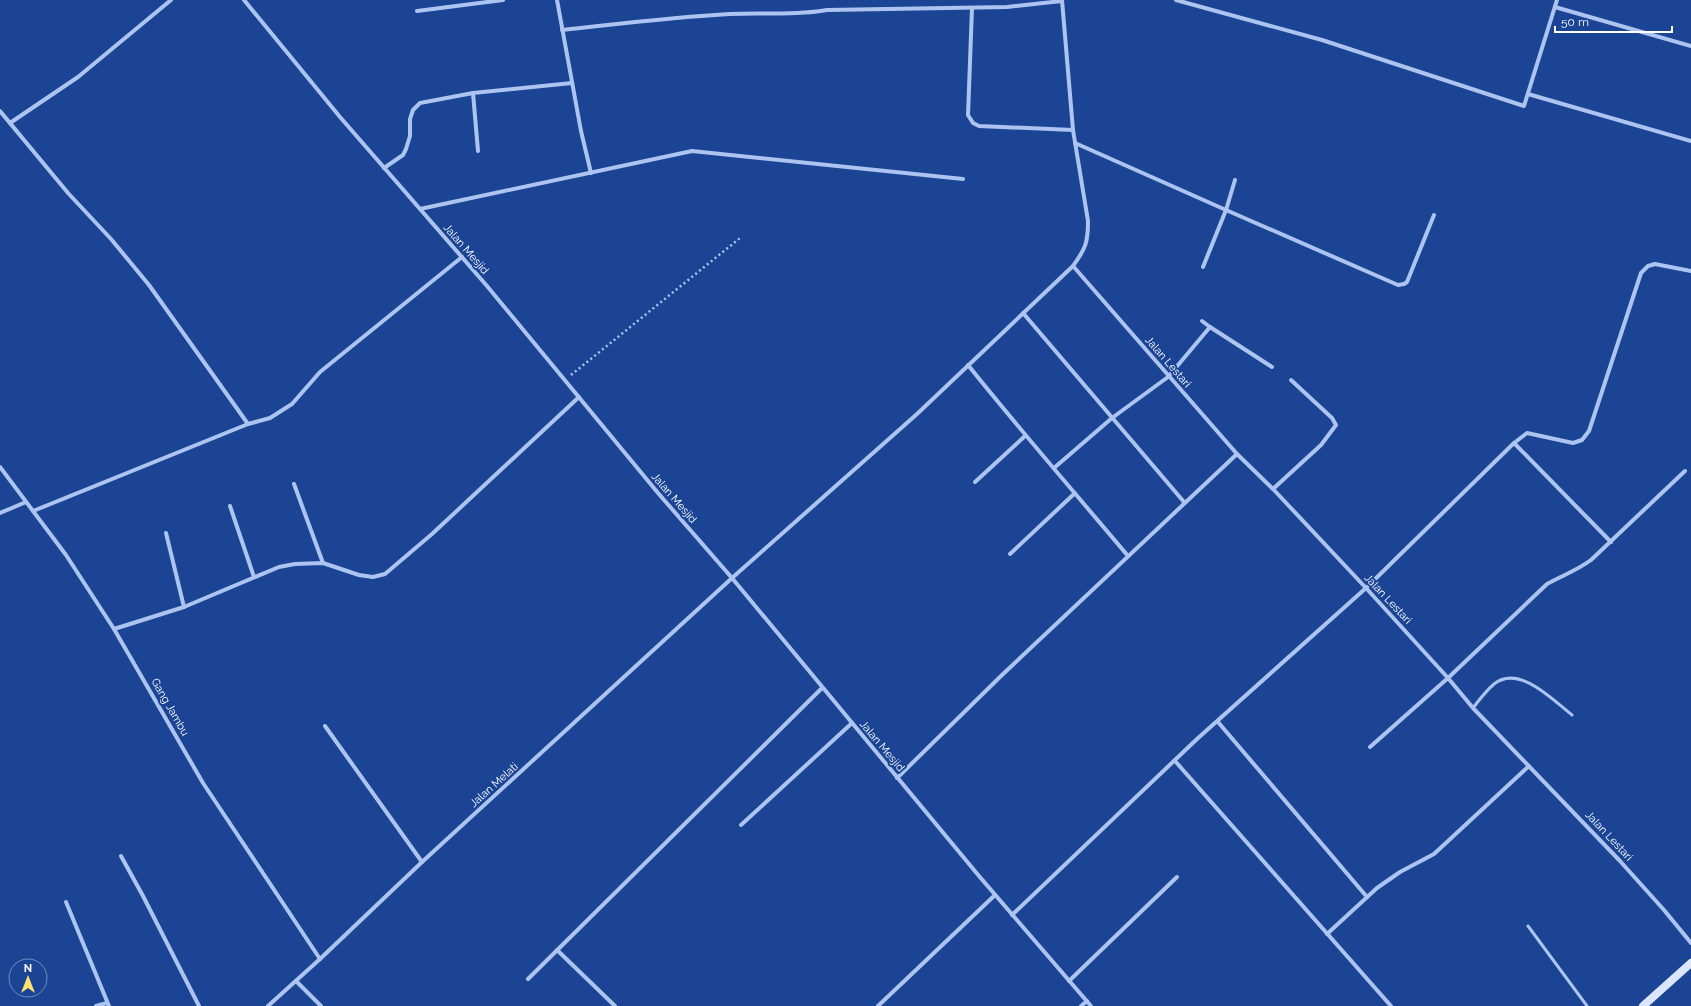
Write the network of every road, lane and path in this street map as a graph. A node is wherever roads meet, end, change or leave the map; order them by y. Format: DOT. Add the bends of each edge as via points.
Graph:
graph roads {
  1 [pos="171,0"];
  2 [pos="244,0"];
  3 [pos="503,0"];
  4 [pos="557,0"];
  5 [pos="1062,0"];
  6 [pos="1176,0"];
  7 [pos="1557,0"];
  8 [pos="1555,7"];
  9 [pos="972,8"];
  10 [pos="417,11"];
  11 [pos="562,30"];
  12 [pos="1691,46"];
  13 [pos="572,83"];
  14 [pos="473,93"];
  15 [pos="1528,94"];
  16 [pos="0,111"];
  17 [pos="10,123"];
  18 [pos="1073,130"];
  19 [pos="1691,141"];
  20 [pos="1075,143"];
  21 [pos="478,151"];
  22 [pos="384,168"];
  23 [pos="591,173"];
  24 [pos="963,179"];
  25 [pos="1236,180"];
  26 [pos="420,209"];
  27 [pos="1226,210"];
  28 [pos="1434,215"];
  29 [pos="740,238"];
  30 [pos="462,257"];
  31 [pos="1073,266"];
  32 [pos="1203,267"];
  33 [pos="1691,271"];
  34 [pos="1023,313"];
  35 [pos="1202,321"];
  36 [pos="1210,327"];
  37 [pos="968,365"];
  38 [pos="1272,367"];
  39 [pos="1168,377"];
  40 [pos="564,380"];
  41 [pos="1291,380"];
  42 [pos="579,397"];
  43 [pos="1112,418"];
  44 [pos="248,424"];
  45 [pos="1025,436"];
  46 [pos="1514,444"];
  47 [pos="1237,454"];
  48 [pos="0,467"];
  49 [pos="1054,468"];
  50 [pos="1685,471"];
  51 [pos="975,482"];
  52 [pos="294,484"];
  53 [pos="1273,489"];
  54 [pos="1075,494"];
  55 [pos="26,502"];
  56 [pos="1184,502"];
  57 [pos="230,506"];
  58 [pos="33,511"];
  59 [pos="0,513"];
  60 [pos="166,533"];
  61 [pos="1610,542"];
  62 [pos="1010,554"];
  63 [pos="1128,556"];
  64 [pos="323,563"];
  65 [pos="254,578"];
  66 [pos="732,578"];
  67 [pos="1366,588"];
  68 [pos="184,607"];
  69 [pos="114,629"];
  70 [pos="1448,678"];
  71 [pos="822,688"];
  72 [pos="1473,708"];
  73 [pos="1572,715"];
  74 [pos="1218,722"];
  75 [pos="852,723"];
  76 [pos="324,726"];
  77 [pos="1370,747"];
  78 [pos="1175,760"];
  79 [pos="1530,766"];
  80 [pos="897,778"];
  81 [pos="741,826"];
  82 [pos="121,856"];
  83 [pos="422,862"];
  84 [pos="1177,877"];
  85 [pos="995,895"];
  86 [pos="1367,897"];
  87 [pos="66,902"];
  88 [pos="1012,915"];
  89 [pos="1528,926"];
  90 [pos="1327,934"];
  91 [pos="1691,943"];
  92 [pos="557,950"];
  93 [pos="320,959"];
  94 [pos="1691,963"];
  95 [pos="528,979"];
  96 [pos="296,981"];
  97 [pos="1070,981"];
  98 [pos="1087,1001"];
  99 [pos="108,1004"];
  100 [pos="96,1006"];
  101 [pos="199,1006"];
  102 [pos="268,1006"];
  103 [pos="321,1006"];
  104 [pos="615,1006"];
  105 [pos="878,1006"];
  106 [pos="1081,1006"];
  107 [pos="1091,1006"];
  108 [pos="1391,1006"];
  109 [pos="1587,1006"];
  110 [pos="1643,1006"];
  1 -- 17 [label="street" via="78,77"];
  2 -- 22 [label="street, Jalan Mesjid"];
  3 -- 10 [label="street"];
  4 -- 11 [label="street"];
  5 -- 9 [label="street" via="1007,7"];
  5 -- 18 [label="street, Jalan Melati"];
  6 -- 15 [label="street" via="1322,40 1524,106"];
  7 -- 8 [label="street"];
  8 -- 12 [label="street"];
  8 -- 15 [label="street"];
  9 -- 11 [label="street" via="827,10 808,14 747,13"];
  9 -- 18 [label="street" via="968,115 970,119 979,126"];
  11 -- 13 [label="street"];
  13 -- 14 [label="street"];
  13 -- 23 [label="street"];
  14 -- 21 [label="street"];
  14 -- 22 [label="street" via="420,104 413,110 410,119 410,136 403,155"];
  15 -- 19 [label="street"];
  16 -- 17 [label="street"];
  17 -- 44 [label="street" via="68,193 111,238 149,286"];
  18 -- 20 [label="street, Jalan Melati"];
  20 -- 27 [label="street"];
  20 -- 31 [label="street, Jalan Melati" via="1085,195 1088,236 1084,250"];
  22 -- 26 [label="street, Jalan Mesjid"];
  23 -- 24 [label="street" via="692,151"];
  23 -- 26 [label="street"];
  25 -- 27 [label="street"];
  26 -- 30 [label="street, Jalan Mesjid"];
  27 -- 28 [label="street" via="1398,285 1407,282"];
  27 -- 32 [label="street"];
  29 -- 40 [label="path"];
  30 -- 40 [label="street, Jalan Mesjid"];
  30 -- 44 [label="street" via="320,372 292,404 270,418"];
  31 -- 34 [label="street, Jalan Melati"];
  31 -- 39 [label="street, Jalan Lestari"];
  33 -- 46 [label="street" via="1655,264 1648,266 1641,273 1589,431 1582,440 1573,443 1527,433"];
  34 -- 37 [label="street, Jalan Melati"];
  34 -- 43 [label="street"];
  35 -- 36 [label="street"];
  36 -- 38 [label="street"];
  36 -- 39 [label="street"];
  37 -- 45 [label="street"];
  37 -- 66 [label="street, Jalan Melati" via="917,414"];
  39 -- 43 [label="street"];
  39 -- 47 [label="street, Jalan Lestari"];
  40 -- 42 [label="street, Jalan Mesjid"];
  41 -- 53 [label="street" via="1332,418 1336,425 1321,445"];
  42 -- 64 [label="street" via="432,534 385,574 373,577 359,575"];
  42 -- 66 [label="street, Jalan Mesjid" via="658,494"];
  43 -- 49 [label="street"];
  43 -- 56 [label="street"];
  44 -- 58 [label="street"];
  45 -- 49 [label="street"];
  45 -- 51 [label="street"];
  46 -- 61 [label="street"];
  46 -- 67 [label="street"];
  47 -- 53 [label="street, Jalan Lestari"];
  47 -- 56 [label="street"];
  48 -- 55 [label="street, Gang Jambu"];
  49 -- 54 [label="street"];
  50 -- 61 [label="street"];
  52 -- 64 [label="street"];
  53 -- 67 [label="street, Jalan Lestari"];
  54 -- 62 [label="street"];
  54 -- 63 [label="street"];
  55 -- 58 [label="street, Gang Jambu"];
  55 -- 59 [label="street"];
  56 -- 63 [label="street"];
  57 -- 65 [label="street"];
  58 -- 69 [label="street, Gang Jambu" via="66,555"];
  60 -- 68 [label="street"];
  61 -- 70 [label="street" via="1576,571 1547,584"];
  63 -- 80 [label="street"];
  64 -- 65 [label="street" via="279,567"];
  65 -- 68 [label="street"];
  66 -- 71 [label="street, Jalan Mesjid"];
  66 -- 83 [label="street, Jalan Melati"];
  67 -- 70 [label="street, Jalan Lestari"];
  67 -- 74 [label="street" via="1254,686"];
  68 -- 69 [label="street"];
  69 -- 93 [label="street, Gang Jambu" via="202,783"];
  70 -- 72 [label="street, Jalan Lestari"];
  70 -- 77 [label="street"];
  71 -- 75 [label="street, Jalan Mesjid"];
  71 -- 92 [label="street"];
  72 -- 73 [label="lane" via="1494,684 1508,678 1541,689"];
  72 -- 79 [label="street, Jalan Lestari"];
  74 -- 78 [label="street"];
  74 -- 86 [label="street"];
  75 -- 80 [label="street, Jalan Mesjid"];
  75 -- 81 [label="street"];
  76 -- 83 [label="street"];
  78 -- 88 [label="street"];
  78 -- 90 [label="street"];
  79 -- 86 [label="street" via="1434,854 1400,872"];
  79 -- 91 [label="street, Jalan Lestari" via="1640,882"];
  80 -- 85 [label="street, Jalan Mesjid"];
  82 -- 101 [label="street"];
  83 -- 93 [label="street, Jalan Melati"];
  84 -- 97 [label="street"];
  85 -- 88 [label="street, Jalan Mesjid"];
  85 -- 105 [label="street"];
  86 -- 90 [label="street"];
  87 -- 99 [label="street"];
  88 -- 97 [label="street, Jalan Mesjid"];
  89 -- 109 [label="lane"];
  90 -- 108 [label="street"];
  92 -- 95 [label="street"];
  92 -- 104 [label="street"];
  93 -- 96 [label="street, Jalan Melati"];
  94 -- 110 [label="main road"];
  96 -- 102 [label="street, Jalan Melati"];
  96 -- 103 [label="street"];
  97 -- 98 [label="street, Jalan Mesjid"];
  98 -- 106 [label="street"];
  98 -- 107 [label="street, Jalan Mesjid"];
  99 -- 100 [label="street"];
}
